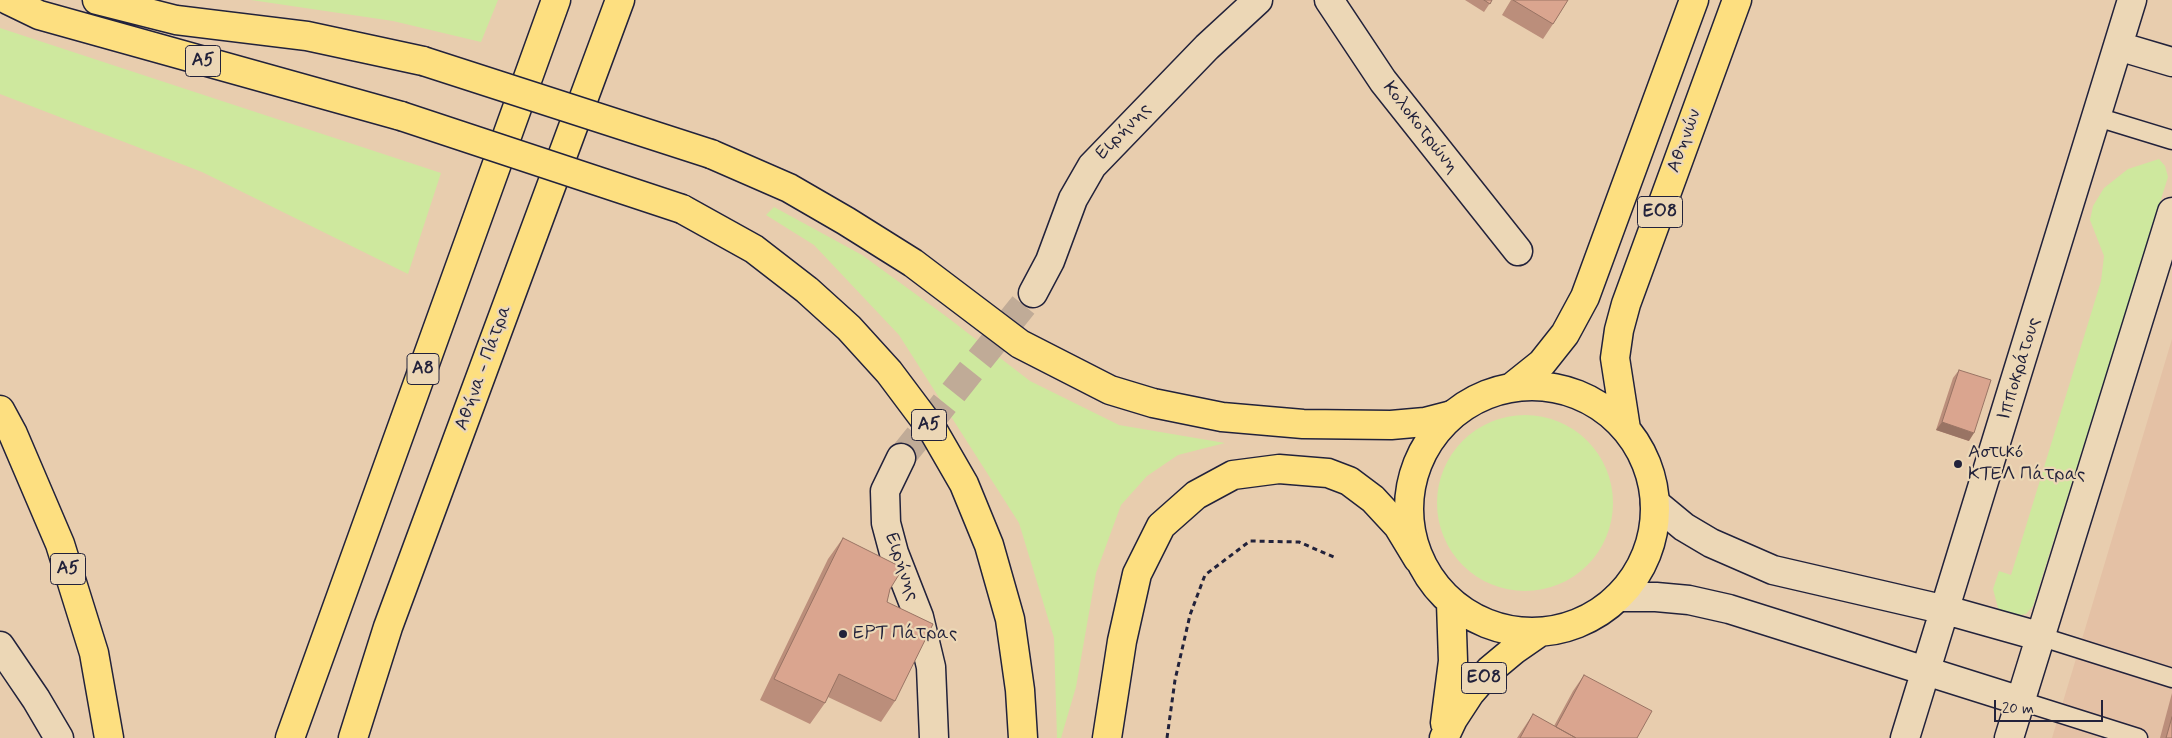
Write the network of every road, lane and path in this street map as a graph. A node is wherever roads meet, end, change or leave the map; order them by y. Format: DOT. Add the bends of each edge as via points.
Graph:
graph roads {
  1 [pos="8,0"];
  2 [pos="97,0"];
  3 [pos="556,0"];
  4 [pos="620,0"];
  5 [pos="1258,0"];
  6 [pos="1329,0"];
  7 [pos="1694,0"];
  8 [pos="1737,0"];
  9 [pos="2132,0"];
  10 [pos="2118,46"];
  11 [pos="2172,62"];
  12 [pos="2097,117"];
  13 [pos="2172,140"];
  14 [pos="2172,212"];
  15 [pos="1518,251"];
  16 [pos="1033,293"];
  17 [pos="1512,388"];
  18 [pos="0,410"];
  19 [pos="1452,416"];
  20 [pos="1626,429"];
  21 [pos="901,458"];
  22 [pos="1655,503"];
  23 [pos="1336,558"];
  24 [pos="1418,559"];
  25 [pos="1618,597"];
  26 [pos="1451,603"];
  27 [pos="1946,610"];
  28 [pos="1540,632"];
  29 [pos="2042,637"];
  30 [pos="0,646"];
  31 [pos="1926,672"];
  32 [pos="2172,678"];
  33 [pos="2021,701"];
  34 [pos="59,738"];
  35 [pos="108,738"];
  36 [pos="290,738"];
  37 [pos="353,738"];
  38 [pos="934,738"];
  39 [pos="1023,738"];
  40 [pos="1107,738"];
  41 [pos="1166,738"];
  42 [pos="1443,738"];
  43 [pos="1905,738"];
  44 [pos="2009,738"];
  45 [pos="2138,738"];
  1 -- 39 [label="main road, Α5, bridge" via="39,15 401,116 682,209 754,249 849,328 934,432 964,484 992,555 1010,619"];
  2 -- 19 [label="main road, bridge" via="176,20 307,36 423,61 711,154 789,188 846,221 913,263 1020,344 1110,390 1152,403 1222,417 1303,424 1391,425"];
  3 -- 36 [label="main road, Α8"];
  4 -- 37 [label="main road, Αθήνα - Πάτρα" via="388,627"];
  5 -- 16 [label="street, Ειρήνης" via="1207,47 1092,166 1073,199 1050,261"];
  6 -- 15 [label="street, Κολοκοτρώνη" via="1383,81"];
  7 -- 17 [label="main road, Αθηνών / ΕΟ8" via="1585,297 1565,334 1542,363"];
  8 -- 20 [label="main road, Αθηνών / ΕΟ8" via="1619,330 1615,358"];
  9 -- 10 [label="street, Ιπποκράτους"];
  10 -- 11 [label="street"];
  10 -- 12 [label="street, Ιπποκράτους"];
  12 -- 13 [label="lane"];
  12 -- 27 [label="street, Ιπποκράτους"];
  14 -- 29 [label="street"];
  17 -- 19 [label="main road, Αθηνών / ΕΟ8" via="1480,397"];
  17 -- 20 [label="main road, Αθηνών / ΕΟ8" via="1543,387 1574,393 1602,408"];
  18 -- 35 [label="main road, Α5" via="60,544 94,653"];
  19 -- 24 [label="main road, Αθηνών / ΕΟ8" via="1430,439 1414,474 1408,497 1409,529"];
  20 -- 22 [label="main road, Αθηνών / ΕΟ8" via="1651,476"];
  21 -- 38 [label="street, Ειρήνης" via="885,491 886,523 919,617 931,667"];
  22 -- 25 [label="main road, Αθηνών / ΕΟ8" via="1654,529 1647,554 1635,577"];
  22 -- 27 [label="street" via="1710,543 1774,570"];
  23 -- 41 [label="path" via="1299,542 1250,541 1205,575 1190,615"];
  24 -- 26 [label="main road, Αθηνών / ΕΟ8" via="1432,583"];
  24 -- 40 [label="main road" via="1398,526 1373,499 1349,481 1328,473 1279,469 1233,475 1196,495 1161,526 1137,574 1122,642"];
  25 -- 28 [label="main road, Αθηνών / ΕΟ8" via="1595,615 1569,627"];
  25 -- 31 [label="street" via="1664,598 1729,609"];
  26 -- 28 [label="main road, Αθηνών / ΕΟ8" via="1470,617 1492,626 1516,632"];
  26 -- 42 [label="main road, Αθηνών / ΕΟ8" via="1453,661"];
  27 -- 29 [label="street"];
  27 -- 31 [label="street, Ιπποκράτους"];
  28 -- 42 [label="main road, Αθηνών / ΕΟ8" via="1490,670 1470,694"];
  29 -- 32 [label="lane"];
  29 -- 33 [label="street"];
  30 -- 34 [label="street"];
  31 -- 33 [label="street"];
  31 -- 43 [label="street, Ιπποκράτους"];
  33 -- 44 [label="street"];
  33 -- 45 [label="lane"];
}
